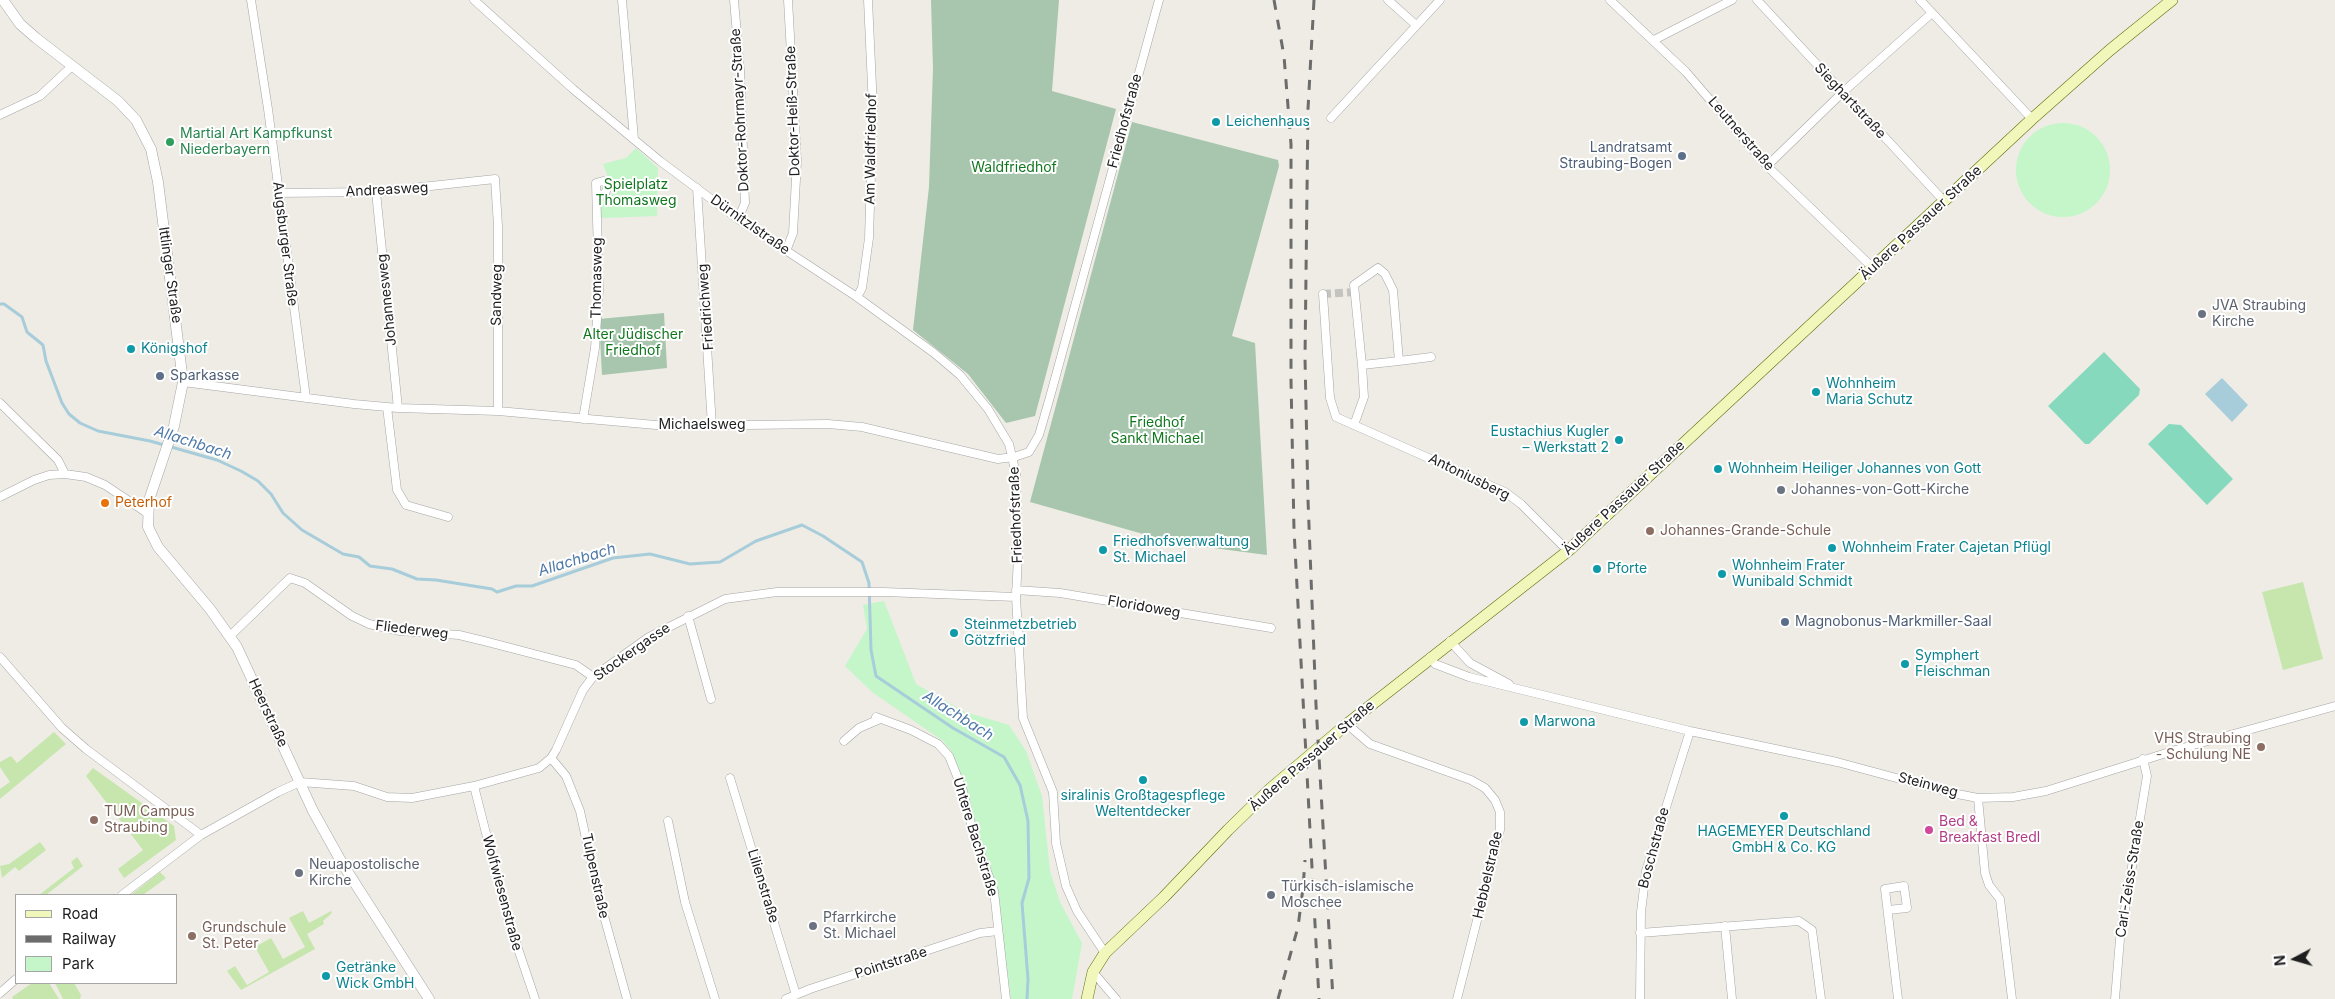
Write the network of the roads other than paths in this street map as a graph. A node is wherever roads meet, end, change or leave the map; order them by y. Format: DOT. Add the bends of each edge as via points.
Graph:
graph roads {
  1 [pos="2,0"];
  2 [pos="251,0"];
  3 [pos="474,0"];
  4 [pos="622,0"];
  5 [pos="734,0"];
  6 [pos="788,0"];
  7 [pos="868,0"];
  8 [pos="1158,0"];
  9 [pos="1388,0"];
  10 [pos="1440,0"];
  11 [pos="1610,0"];
  12 [pos="1732,0"];
  13 [pos="1757,0"];
  14 [pos="1920,0"];
  15 [pos="2172,0"];
  16 [pos="1932,13"];
  17 [pos="1416,25"];
  18 [pos="1654,40"];
  19 [pos="72,66"];
  20 [pos="1842,93"];
  21 [pos="0,114"];
  22 [pos="1331,118"];
  23 [pos="2032,119"];
  24 [pos="634,139"];
  25 [pos="1767,166"];
  26 [pos="495,180"];
  27 [pos="698,188"];
  28 [pos="376,192"];
  29 [pos="278,194"];
  30 [pos="596,195"];
  31 [pos="1944,201"];
  32 [pos="738,219"];
  33 [pos="786,251"];
  34 [pos="1872,267"];
  35 [pos="1323,294"];
  36 [pos="857,297"];
  37 [pos="1431,357"];
  38 [pos="1399,361"];
  39 [pos="1362,364"];
  40 [pos="182,382"];
  41 [pos="306,398"];
  42 [pos="0,403"];
  43 [pos="387,407"];
  44 [pos="398,408"];
  45 [pos="498,411"];
  46 [pos="582,419"];
  47 [pos="1354,425"];
  48 [pos="712,426"];
  49 [pos="1014,457"];
  50 [pos="65,474"];
  51 [pos="0,497"];
  52 [pos="146,513"];
  53 [pos="448,518"];
  54 [pos="1568,551"];
  55 [pos="1016,593"];
  56 [pos="688,616"];
  57 [pos="1271,628"];
  58 [pos="230,636"];
  59 [pos="1450,641"];
  60 [pos="0,656"];
  61 [pos="1430,657"];
  62 [pos="593,677"];
  63 [pos="1517,688"];
  64 [pos="711,699"];
  65 [pos="2335,706"];
  66 [pos="1347,724"];
  67 [pos="1690,731"];
  68 [pos="844,741"];
  69 [pos="551,758"];
  70 [pos="2143,760"];
  71 [pos="730,778"];
  72 [pos="300,782"];
  73 [pos="474,786"];
  74 [pos="1978,798"];
  75 [pos="668,821"];
  76 [pos="201,835"];
  77 [pos="123,894"];
  78 [pos="1888,910"];
  79 [pos="1725,926"];
  80 [pos="998,931"];
  81 [pos="1640,933"];
  82 [pos="1105,953"];
  83 [pos="1093,972"];
  84 [pos="15,980"];
  85 [pos="0,993"];
  86 [pos="796,995"];
  87 [pos="429,999"];
  88 [pos="534,999"];
  89 [pos="627,999"];
  90 [pos="715,999"];
  91 [pos="786,999"];
  92 [pos="1006,999"];
  93 [pos="1087,999"];
  94 [pos="1116,999"];
  95 [pos="1457,999"];
  96 [pos="1640,999"];
  97 [pos="1732,999"];
  98 [pos="1821,999"];
  99 [pos="1898,999"];
  100 [pos="2012,999"];
  101 [pos="2115,999"];
  1 -- 19 [label="street, Ittlinger Straße" via="20,24"];
  2 -- 29 [label="street, Augsburger Straße"];
  3 -- 24 [label="street, Dürnitzlstraße"];
  4 -- 24 [label="street"];
  5 -- 32 [label="street, Doktor-Rohrmayr-Straße" via="745,203"];
  6 -- 33 [label="street, Doktor-Heiß-Straße" via="797,162 793,233"];
  7 -- 36 [label="street, Am Waldfriedhof" via="873,108 869,238 862,288"];
  8 -- 49 [label="street, Friedhofstraße" via="1039,435 1030,452"];
  9 -- 17 [label="street"];
  10 -- 17 [label="street"];
  11 -- 18 [label="street, Leutnerstraße"];
  12 -- 18 [label="street"];
  13 -- 20 [label="street, Sieghartstraße"];
  14 -- 16 [label="street"];
  15 -- 23 [label="main road, Äußere Passauer Straße"];
  16 -- 20 [label="street"];
  16 -- 23 [label="street"];
  17 -- 22 [label="street"];
  18 -- 25 [label="street, Leutnerstraße"];
  19 -- 21 [label="street" via="40,96"];
  19 -- 40 [label="street, Ittlinger Straße" via="118,101 136,120 151,149 158,182"];
  20 -- 25 [label="street"];
  20 -- 31 [label="street, Sieghartstraße"];
  23 -- 31 [label="main road, Äußere Passauer Straße"];
  24 -- 27 [label="street, Dürnitzlstraße"];
  25 -- 34 [label="street, Leutnerstraße"];
  26 -- 28 [label="street, Andreasweg"];
  26 -- 45 [label="street, Sandweg"];
  27 -- 32 [label="street, Dürnitzlstraße"];
  27 -- 48 [label="street, Friedrichweg"];
  28 -- 29 [label="street, Andreasweg"];
  28 -- 44 [label="street, Johannesweg"];
  29 -- 41 [label="street, Augsburger Straße"];
  30 -- 46 [label="street, Thomasweg" via="599,290 595,348"];
  31 -- 34 [label="main road, Äußere Passauer Straße"];
  32 -- 33 [label="street, Dürnitzlstraße"];
  33 -- 36 [label="street, Dürnitzlstraße"];
  34 -- 54 [label="main road, Äußere Passauer Straße"];
  35 -- 47 [label="street, Antoniusberg" via="1333,411 1336,417"];
  36 -- 49 [label="street, Dürnitzlstraße" via="960,375 1002,430"];
  37 -- 38 [label="street"];
  38 -- 39 [label="street"];
  38 -- 39 [label="street" via="1393,290 1378,268 1354,285"];
  39 -- 47 [label="street" via="1364,397"];
  40 -- 41 [label="street, Michaelsweg"];
  40 -- 52 [label="street, Ittlinger Straße" via="174,426"];
  41 -- 43 [label="street, Michaelsweg"];
  42 -- 50 [label="street" via="58,460"];
  43 -- 44 [label="street, Michaelsweg"];
  43 -- 53 [label="street" via="397,490 406,505"];
  44 -- 45 [label="street, Michaelsweg"];
  45 -- 46 [label="street, Michaelsweg"];
  46 -- 48 [label="street, Michaelsweg"];
  47 -- 54 [label="street, Antoniusberg" via="1505,492"];
  48 -- 49 [label="street, Michaelsweg" via="817,423 862,427 974,455 998,459"];
  49 -- 55 [label="street, Friedhofstraße" via="1018,495"];
  50 -- 51 [label="street" via="34,480"];
  50 -- 52 [label="street" via="86,477 105,485"];
  52 -- 58 [label="street, Heerstraße" via="148,527 158,547"];
  54 -- 59 [label="main road, Äußere Passauer Straße"];
  55 -- 56 [label="street, Stockergasse" via="760,593 725,600"];
  55 -- 57 [label="street, Floridoweg" via="1060,593"];
  55 -- 82 [label="street, Friedhofstraße" via="1023,718 1052,792 1056,843 1066,886 1077,911"];
  56 -- 62 [label="street, Stockergasse" via="649,637"];
  56 -- 64 [label="street"];
  58 -- 62 [label="street, Fliederweg" via="290,578 305,583 369,624 400,631 459,635 576,665"];
  58 -- 72 [label="street, Heerstraße"];
  59 -- 61 [label="main road, Äußere Passauer Straße"];
  59 -- 63 [label="street, Steinweg" via="1470,663"];
  60 -- 76 [label="street" via="69,734"];
  61 -- 63 [label="street, Steinweg" via="1434,664 1454,672"];
  61 -- 66 [label="main road, Äußere Passauer Straße"];
  62 -- 69 [label="street, Stockergasse" via="583,690"];
  63 -- 67 [label="street, Steinweg"];
  65 -- 70 [label="street, Steinweg"];
  66 -- 82 [label="main road, Äußere Passauer Straße" via="1263,796"];
  66 -- 95 [label="street, Hebbelstraße" via="1370,744 1485,788 1500,812 1500,830"];
  67 -- 74 [label="street, Steinweg" via="1837,762"];
  67 -- 81 [label="street, Boschstraße" via="1647,864"];
  68 -- 80 [label="street, Untere Bachstraße" via="878,718 938,744 949,756 994,891"];
  69 -- 73 [label="street" via="528,773"];
  69 -- 89 [label="street, Tulpenstraße" via="566,776 580,811 601,907"];
  70 -- 74 [label="street, Steinweg" via="2046,792"];
  70 -- 101 [label="street, Carl-Zeiss-Straße" via="2147,776 2120,939"];
  71 -- 86 [label="street, Lilienstraße"];
  72 -- 73 [label="street" via="354,786 396,799"];
  72 -- 76 [label="street"];
  72 -- 87 [label="street, Heerstraße" via="338,856"];
  73 -- 88 [label="street, Wolfwiesenstraße" via="507,916"];
  74 -- 100 [label="street" via="1985,873 2000,900"];
  75 -- 90 [label="street" via="685,902"];
  76 -- 77 [label="street"];
  78 -- 99 [label="street"];
  79 -- 81 [label="street"];
  79 -- 97 [label="street"];
  79 -- 98 [label="street" via="1799,921 1812,930"];
  80 -- 86 [label="street, Pointstraße" via="980,934"];
  80 -- 92 [label="street, Untere Bachstraße"];
  81 -- 96 [label="street, Boschstraße"];
  82 -- 83 [label="main road, Äußere Passauer Straße"];
  83 -- 93 [label="main road, Äußere Passauer Straße"];
  83 -- 94 [label="street"];
  84 -- 85 [label="street"];
  86 -- 91 [label="street, Pointstraße"];
}
